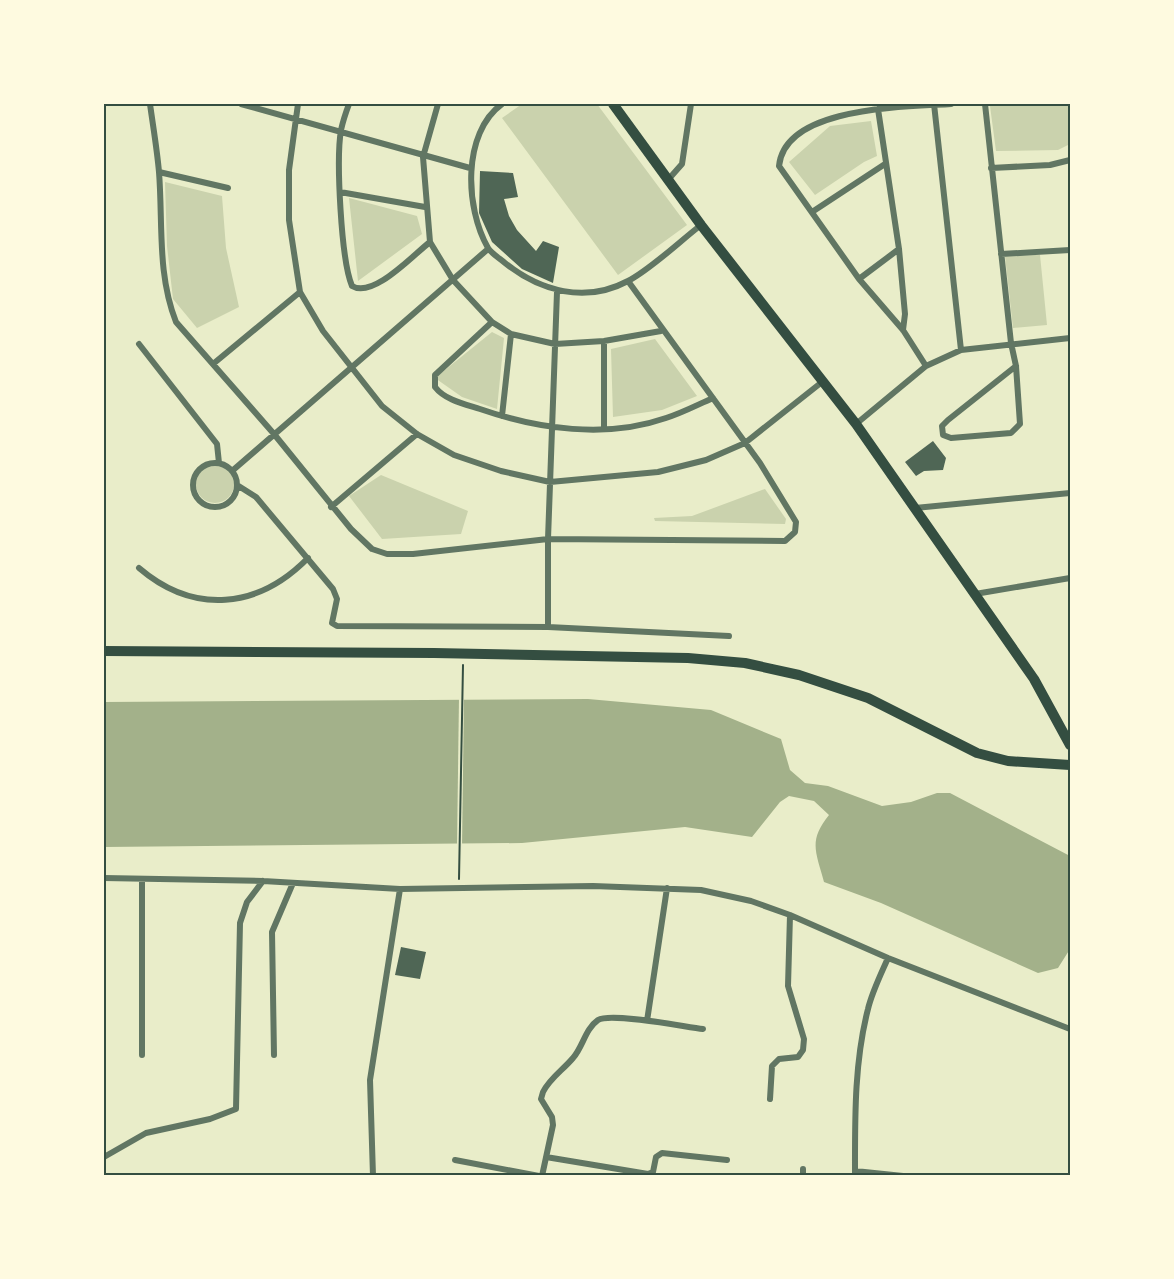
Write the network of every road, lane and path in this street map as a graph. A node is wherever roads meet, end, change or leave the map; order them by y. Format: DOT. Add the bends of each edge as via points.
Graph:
graph roads {
  1 [pos="150,104"];
  2 [pos="242,104"];
  3 [pos="298,104"];
  4 [pos="349,104"];
  5 [pos="438,104"];
  6 [pos="502,104"];
  7 [pos="613,104"];
  8 [pos="691,104"];
  9 [pos="934,104"];
  10 [pos="951,104"];
  11 [pos="985,104"];
  12 [pos="493,106"];
  13 [pos="878,109"];
  14 [pos="294,119"];
  15 [pos="340,132"];
  16 [pos="423,157"];
  17 [pos="1071,160"];
  18 [pos="885,164"];
  19 [pos="470,168"];
  20 [pos="991,168"];
  21 [pos="159,172"];
  22 [pos="667,181"];
  23 [pos="228,188"];
  24 [pos="340,192"];
  25 [pos="425,207"];
  26 [pos="812,212"];
  27 [pos="700,225"];
  28 [pos="429,242"];
  29 [pos="488,249"];
  30 [pos="898,249"];
  31 [pos="1071,250"];
  32 [pos="1001,254"];
  33 [pos="860,279"];
  34 [pos="453,280"];
  35 [pos="628,281"];
  36 [pos="300,292"];
  37 [pos="556,292"];
  38 [pos="492,322"];
  39 [pos="903,330"];
  40 [pos="661,331"];
  41 [pos="511,334"];
  42 [pos="1071,338"];
  43 [pos="604,341"];
  44 [pos="1011,343"];
  45 [pos="139,344"];
  46 [pos="555,344"];
  47 [pos="961,350"];
  48 [pos="213,364"];
  49 [pos="926,366"];
  50 [pos="1016,366"];
  51 [pos="352,370"];
  52 [pos="822,382"];
  53 [pos="713,398"];
  54 [pos="502,416"];
  55 [pos="856,424"];
  56 [pos="552,428"];
  57 [pos="604,428"];
  58 [pos="274,434"];
  59 [pos="417,434"];
  60 [pos="745,443"];
  61 [pos="219,463"];
  62 [pos="232,471"];
  63 [pos="550,482"];
  64 [pos="237,485"];
  65 [pos="1071,493"];
  66 [pos="331,507"];
  67 [pos="915,508"];
  68 [pos="548,538"];
  69 [pos="308,558"];
  70 [pos="139,568"];
  71 [pos="1071,578"];
  72 [pos="974,594"];
  73 [pos="548,627"];
  74 [pos="729,636"];
  75 [pos="104,651"];
  76 [pos="463,670"];
  77 [pos="1071,745"];
  78 [pos="1071,765"];
  79 [pos="104,878"];
  80 [pos="142,881"];
  81 [pos="263,881"];
  82 [pos="292,883"];
  83 [pos="459,888"];
  84 [pos="667,888"];
  85 [pos="400,889"];
  86 [pos="790,915"];
  87 [pos="888,958"];
  88 [pos="647,1021"];
  89 [pos="703,1029"];
  90 [pos="1071,1029"];
  91 [pos="142,1055"];
  92 [pos="274,1056"];
  93 [pos="770,1099"];
  94 [pos="104,1157"];
  95 [pos="546,1157"];
  96 [pos="455,1160"];
  97 [pos="727,1160"];
  98 [pos="855,1173"];
  99 [pos="373,1176"];
  100 [pos="540,1176"];
  101 [pos="903,1176"];
  1 -- 21 [label="street"];
  2 -- 14 [label="street"];
  3 -- 14 [label="street"];
  4 -- 15 [label="street"];
  5 -- 16 [label="street"];
  6 -- 12 [label="street"];
  7 -- 22 [label="main road"];
  8 -- 22 [label="street" via="682,164"];
  9 -- 10 [label="street"];
  9 -- 13 [label="street"];
  9 -- 47 [label="street"];
  11 -- 20 [label="street"];
  12 -- 19 [label="street"];
  13 -- 18 [label="street"];
  13 -- 26 [label="street" via="817,123 784,148 779,166"];
  14 -- 15 [label="street"];
  14 -- 36 [label="street" via="289,220"];
  15 -- 16 [label="street"];
  15 -- 24 [label="street"];
  16 -- 19 [label="street"];
  16 -- 25 [label="street"];
  17 -- 20 [label="street"];
  18 -- 26 [label="street"];
  18 -- 30 [label="street"];
  19 -- 29 [label="street" via="472,205"];
  20 -- 32 [label="street"];
  21 -- 23 [label="street"];
  21 -- 48 [label="street" via="162,271 167,299 182,330"];
  22 -- 27 [label="main road"];
  24 -- 25 [label="street"];
  24 -- 28 [label="street" via="349,280 354,288 372,288"];
  25 -- 28 [label="street"];
  26 -- 33 [label="street"];
  27 -- 35 [label="street"];
  27 -- 52 [label="main road"];
  28 -- 34 [label="street"];
  29 -- 34 [label="street"];
  29 -- 37 [label="street" via="522,276"];
  30 -- 33 [label="street"];
  30 -- 39 [label="street"];
  31 -- 32 [label="street"];
  32 -- 44 [label="street"];
  33 -- 39 [label="street"];
  34 -- 38 [label="street"];
  34 -- 51 [label="street"];
  35 -- 37 [label="street" via="592,292"];
  35 -- 40 [label="street"];
  36 -- 48 [label="street"];
  36 -- 51 [label="street" via="323,332"];
  37 -- 46 [label="street"];
  38 -- 41 [label="street"];
  38 -- 54 [label="street" via="444,363 434,380 435,387 447,397"];
  39 -- 49 [label="street"];
  40 -- 43 [label="street"];
  40 -- 53 [label="street"];
  41 -- 46 [label="street"];
  41 -- 54 [label="street"];
  42 -- 44 [label="street"];
  43 -- 46 [label="street"];
  43 -- 57 [label="street"];
  44 -- 47 [label="street"];
  44 -- 50 [label="street"];
  45 -- 61 [label="street" via="217,444"];
  46 -- 56 [label="street"];
  47 -- 49 [label="street"];
  48 -- 58 [label="street"];
  49 -- 55 [label="street"];
  50 -- 50 [label="street" via="948,420 941,429 943,435 951,438 1011,433 1017,428 1021,416"];
  51 -- 58 [label="street"];
  51 -- 59 [label="street" via="382,406"];
  52 -- 55 [label="main road"];
  52 -- 60 [label="street"];
  53 -- 57 [label="street" via="665,419"];
  53 -- 60 [label="street"];
  54 -- 56 [label="street"];
  55 -- 67 [label="main road"];
  56 -- 57 [label="street"];
  56 -- 63 [label="street"];
  58 -- 62 [label="street"];
  58 -- 66 [label="street"];
  59 -- 63 [label="street" via="454,455"];
  59 -- 66 [label="street"];
  60 -- 63 [label="street" via="706,460 658,472"];
  60 -- 68 [label="street" via="796,522 795,532 785,541"];
  61 -- 62 [label="street"];
  61 -- 64 [label="street" via="204,465 194,477 198,499 219,507 232,499"];
  62 -- 64 [label="street"];
  63 -- 68 [label="street"];
  64 -- 69 [label="street" via="256,497"];
  65 -- 67 [label="street"];
  66 -- 68 [label="street" via="372,549 387,554"];
  67 -- 72 [label="main road"];
  68 -- 73 [label="street"];
  69 -- 70 [label="street" via="271,587 232,599 205,599 176,592"];
  69 -- 73 [label="street" via="336,594 332,623 337,626"];
  71 -- 72 [label="street"];
  72 -- 77 [label="main road" via="1034,679"];
  73 -- 74 [label="street"];
  75 -- 78 [label="main road" via="434,653 688,658 745,663 799,675 868,698 977,753 1008,761"];
  76 -- 83 [label="path"];
  79 -- 80 [label="street"];
  80 -- 81 [label="street"];
  80 -- 91 [label="street"];
  81 -- 82 [label="street"];
  81 -- 94 [label="street" via="247,902 240,923 236,1109 146,1133"];
  82 -- 85 [label="street"];
  82 -- 92 [label="street" via="272,933"];
  83 -- 84 [label="street"];
  83 -- 85 [label="street"];
  84 -- 86 [label="street" via="730,895"];
  84 -- 88 [label="street"];
  85 -- 99 [label="street" via="370,1080"];
  86 -- 87 [label="street"];
  86 -- 93 [label="street" via="788,986 803,1044 798,1057 779,1059 772,1066"];
  87 -- 90 [label="street"];
  87 -- 98 [label="street" via="868,1009 861,1045 855,1107"];
  88 -- 89 [label="street"];
  88 -- 95 [label="street" via="600,1019 572,1059 547,1084 541,1099 553,1125"];
  95 -- 97 [label="street" via="648,1173 653,1172 656,1157 662,1153"];
  95 -- 100 [label="street"];
  96 -- 100 [label="street"];
  98 -- 101 [label="street"];
}
